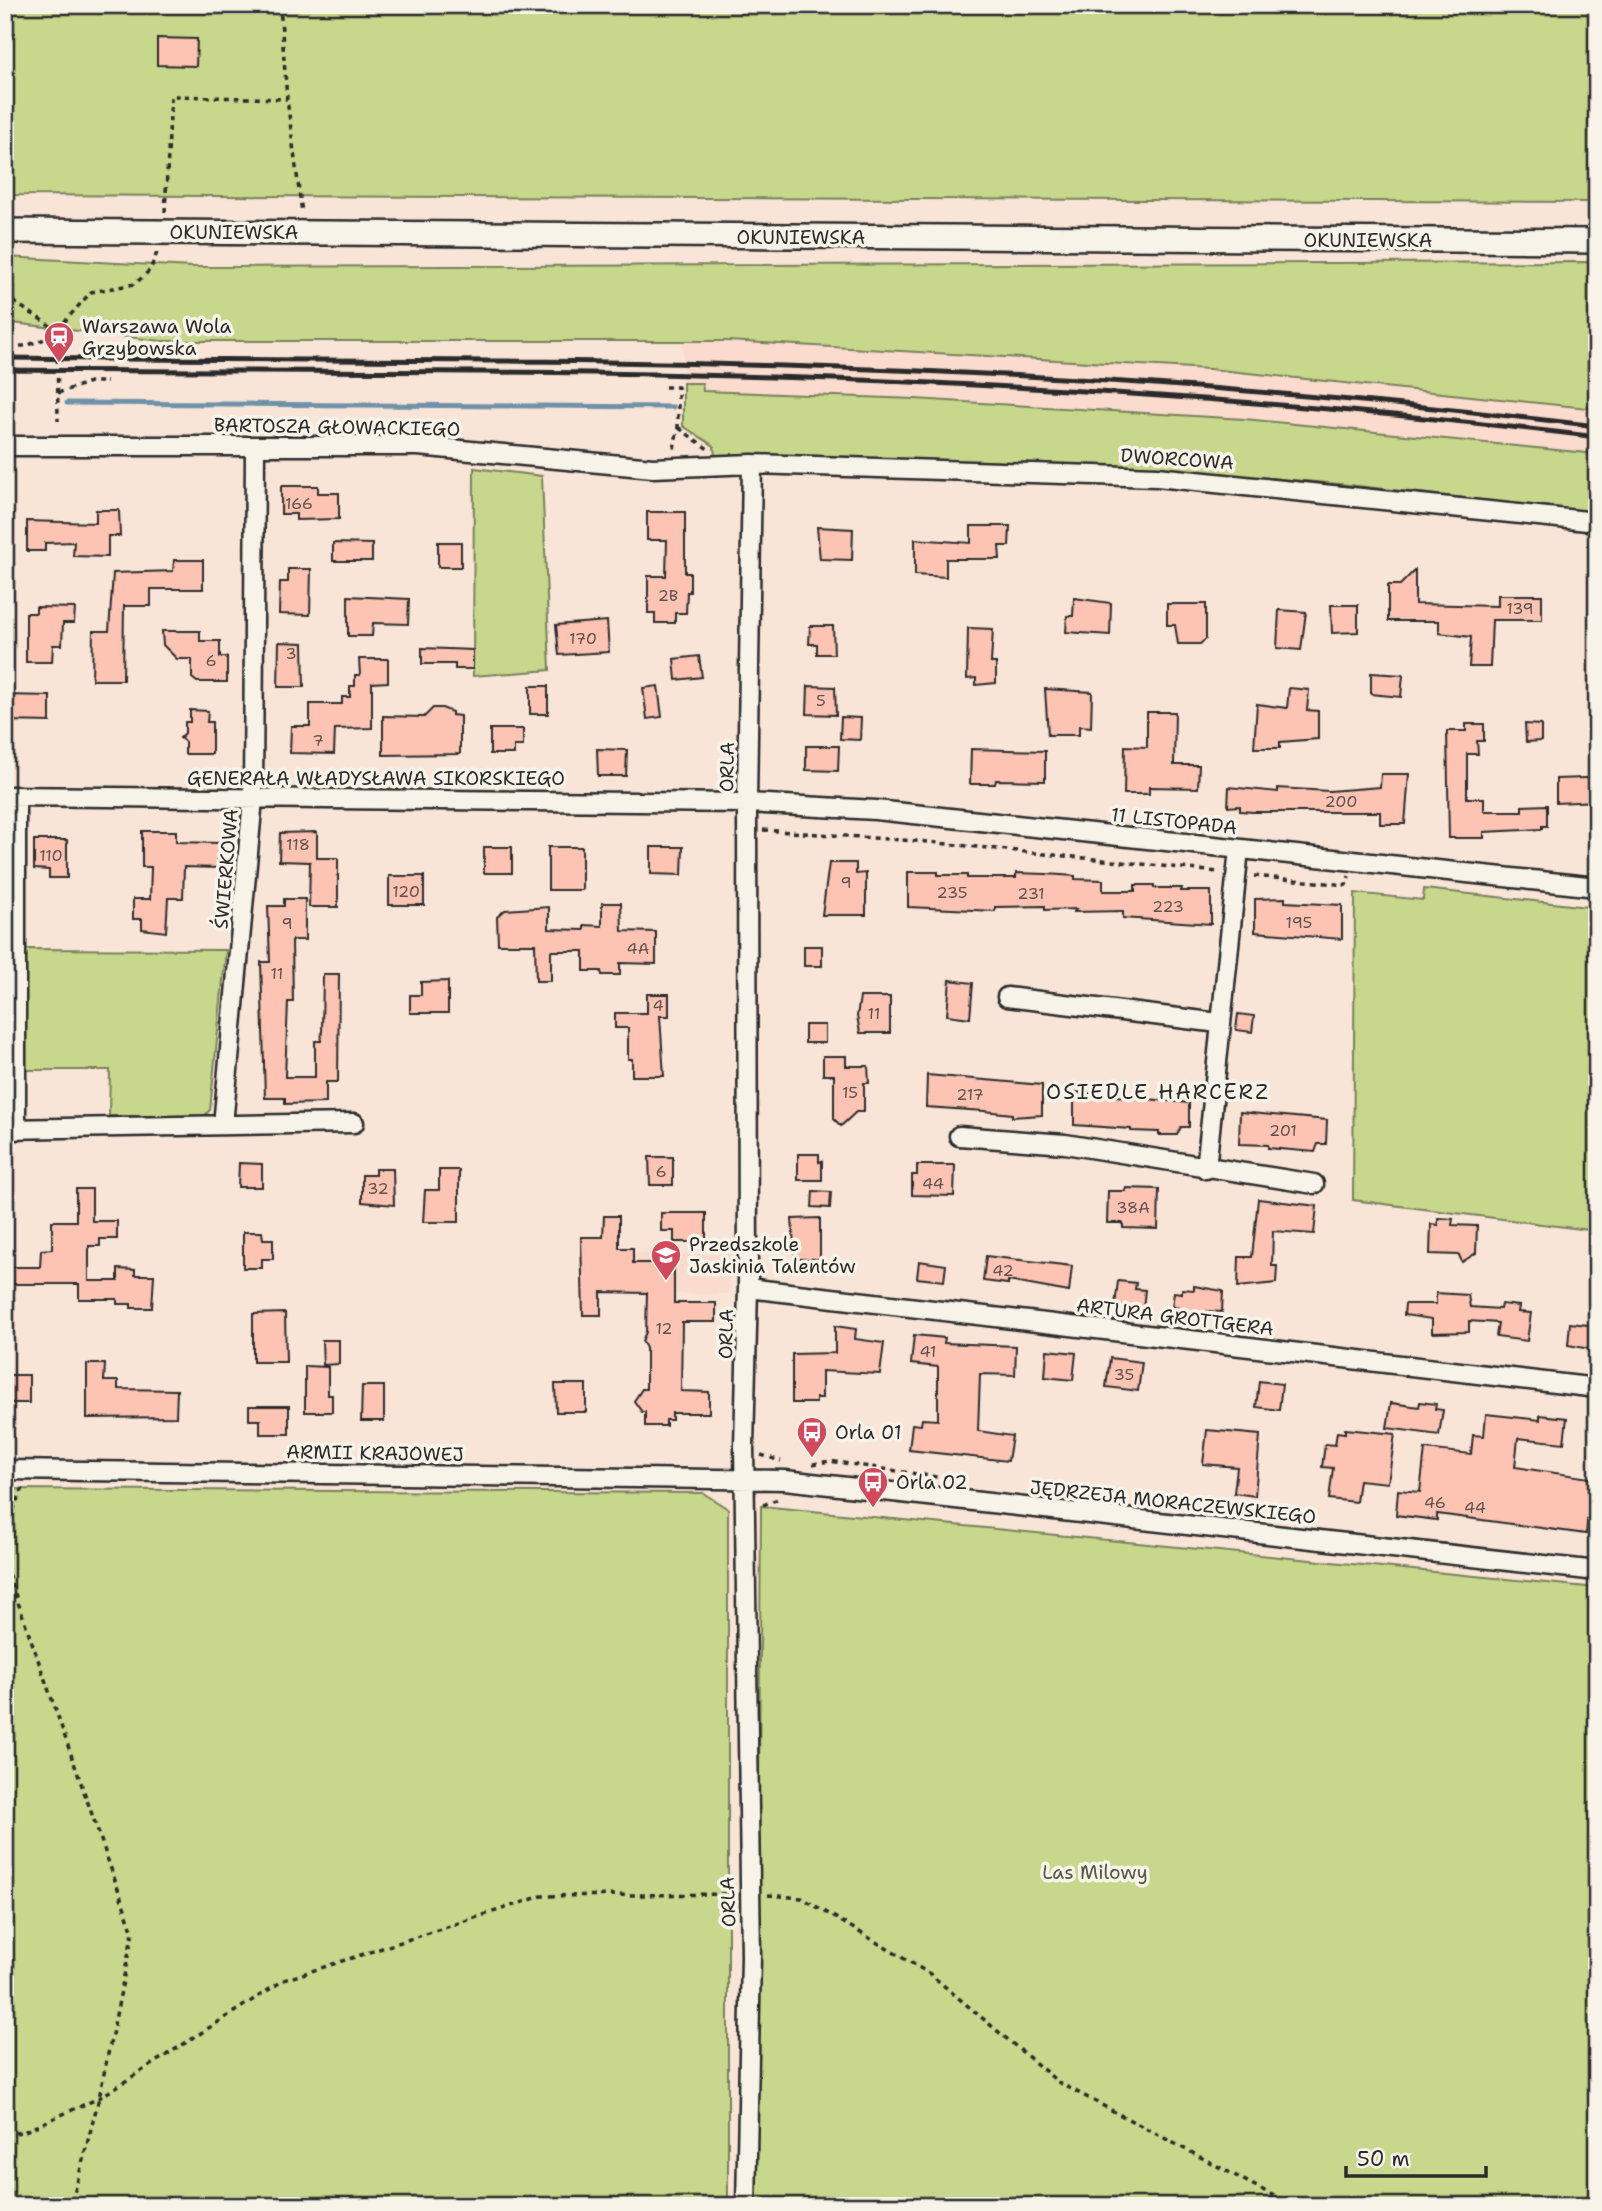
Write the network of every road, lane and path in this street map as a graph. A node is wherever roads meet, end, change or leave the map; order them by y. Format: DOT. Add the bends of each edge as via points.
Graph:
graph roads {
  1 [pos="280,5"];
  2 [pos="287,99"];
  3 [pos="5,231"];
  4 [pos="164,232"];
  5 [pos="304,232"];
  6 [pos="1597,241"];
  7 [pos="5,296"];
  8 [pos="58,332"];
  9 [pos="10,346"];
  10 [pos="107,382"];
  11 [pos="665,387"];
  12 [pos="58,393"];
  13 [pos="58,421"];
  14 [pos="678,427"];
  15 [pos="5,446"];
  16 [pos="256,447"];
  17 [pos="674,449"];
  18 [pos="708,455"];
  19 [pos="752,464"];
  20 [pos="1597,522"];
  21 [pos="11,797"];
  22 [pos="253,799"];
  23 [pos="747,803"];
  24 [pos="761,830"];
  25 [pos="1239,849"];
  26 [pos="1236,874"];
  27 [pos="1349,875"];
  28 [pos="1597,887"];
  29 [pos="1006,997"];
  30 [pos="1219,1023"];
  31 [pos="354,1123"];
  32 [pos="223,1125"];
  33 [pos="10,1129"];
  34 [pos="959,1136"];
  35 [pos="1206,1169"];
  36 [pos="1314,1184"];
  37 [pos="748,1288"];
  38 [pos="1597,1388"];
  39 [pos="5,1470"];
  40 [pos="30,1470"];
  41 [pos="745,1479"];
  42 [pos="5,1529"];
  43 [pos="5,1565"];
  44 [pos="1597,1571"];
  45 [pos="748,1894"];
  46 [pos="99,2098"];
  47 [pos="5,2134"];
  48 [pos="71,2206"];
  49 [pos="746,2206"];
  50 [pos="1293,2206"];
  1 -- 2 [label="path"];
  2 -- 4 [label="path" via="171,96"];
  2 -- 5 [label="path"];
  3 -- 4 [label="main road, OKUNIEWSKA"];
  4 -- 5 [label="main road, OKUNIEWSKA"];
  4 -- 8 [label="path" via="150,270 142,278 135,284 91,292"];
  5 -- 6 [label="main road, OKUNIEWSKA"];
  7 -- 8 [label="path"];
  8 -- 9 [label="path" via="25,346"];
  8 -- 12 [label="path"];
  10 -- 12 [label="path" via="90,382"];
  11 -- 14 [label="path" via="678,387"];
  12 -- 13 [label="path"];
  14 -- 17 [label="path"];
  14 -- 18 [label="path" via="708,447"];
  15 -- 16 [label="street, BARTOSZA GŁOWACKIEGO"];
  16 -- 19 [label="street, BARTOSZA GŁOWACKIEGO" via="418,446 653,468"];
  16 -- 22 [label="street, ŚWIERKOWA"];
  19 -- 20 [label="street, DWORCOWA" via="1157,477"];
  19 -- 23 [label="street, ORLA"];
  21 -- 22 [label="street, GENERAŁA WŁADYSŁAWA SIKORSKIEGO"];
  21 -- 33 [label="street"];
  22 -- 23 [label="street, GENERAŁA WŁADYSŁAWA SIKORSKIEGO"];
  22 -- 32 [label="street, ŚWIERKOWA"];
  23 -- 25 [label="street, 11 LISTOPADA" via="876,810"];
  23 -- 37 [label="street, ORLA"];
  24 -- 26 [label="path" via="929,842"];
  25 -- 26 [label="street"];
  25 -- 28 [label="street, 11 LISTOPADA"];
  26 -- 27 [label="path" via="1346,885"];
  26 -- 30 [label="street"];
  29 -- 30 [label="street"];
  30 -- 35 [label="street"];
  31 -- 32 [label="street"];
  32 -- 33 [label="street"];
  34 -- 35 [label="street" via="1065,1144"];
  35 -- 36 [label="street"];
  37 -- 38 [label="street, ARTURA GROTTGERA"];
  37 -- 41 [label="street, ORLA"];
  39 -- 40 [label="street, ARMII KRAJOWEJ"];
  40 -- 41 [label="street, ARMII KRAJOWEJ"];
  40 -- 42 [label="path"];
  41 -- 44 [label="street, JĘDRZEJA MORACZEWSKIEGO"];
  41 -- 45 [label="street, ORLA"];
  43 -- 46 [label="path" via="133,1932"];
  45 -- 46 [label="path" via="542,1896 284,1980"];
  45 -- 49 [label="street, ORLA"];
  45 -- 50 [label="path" via="802,1898 930,1974 1058,2082"];
  46 -- 47 [label="path" via="23,2132"];
  46 -- 48 [label="path"];
}
